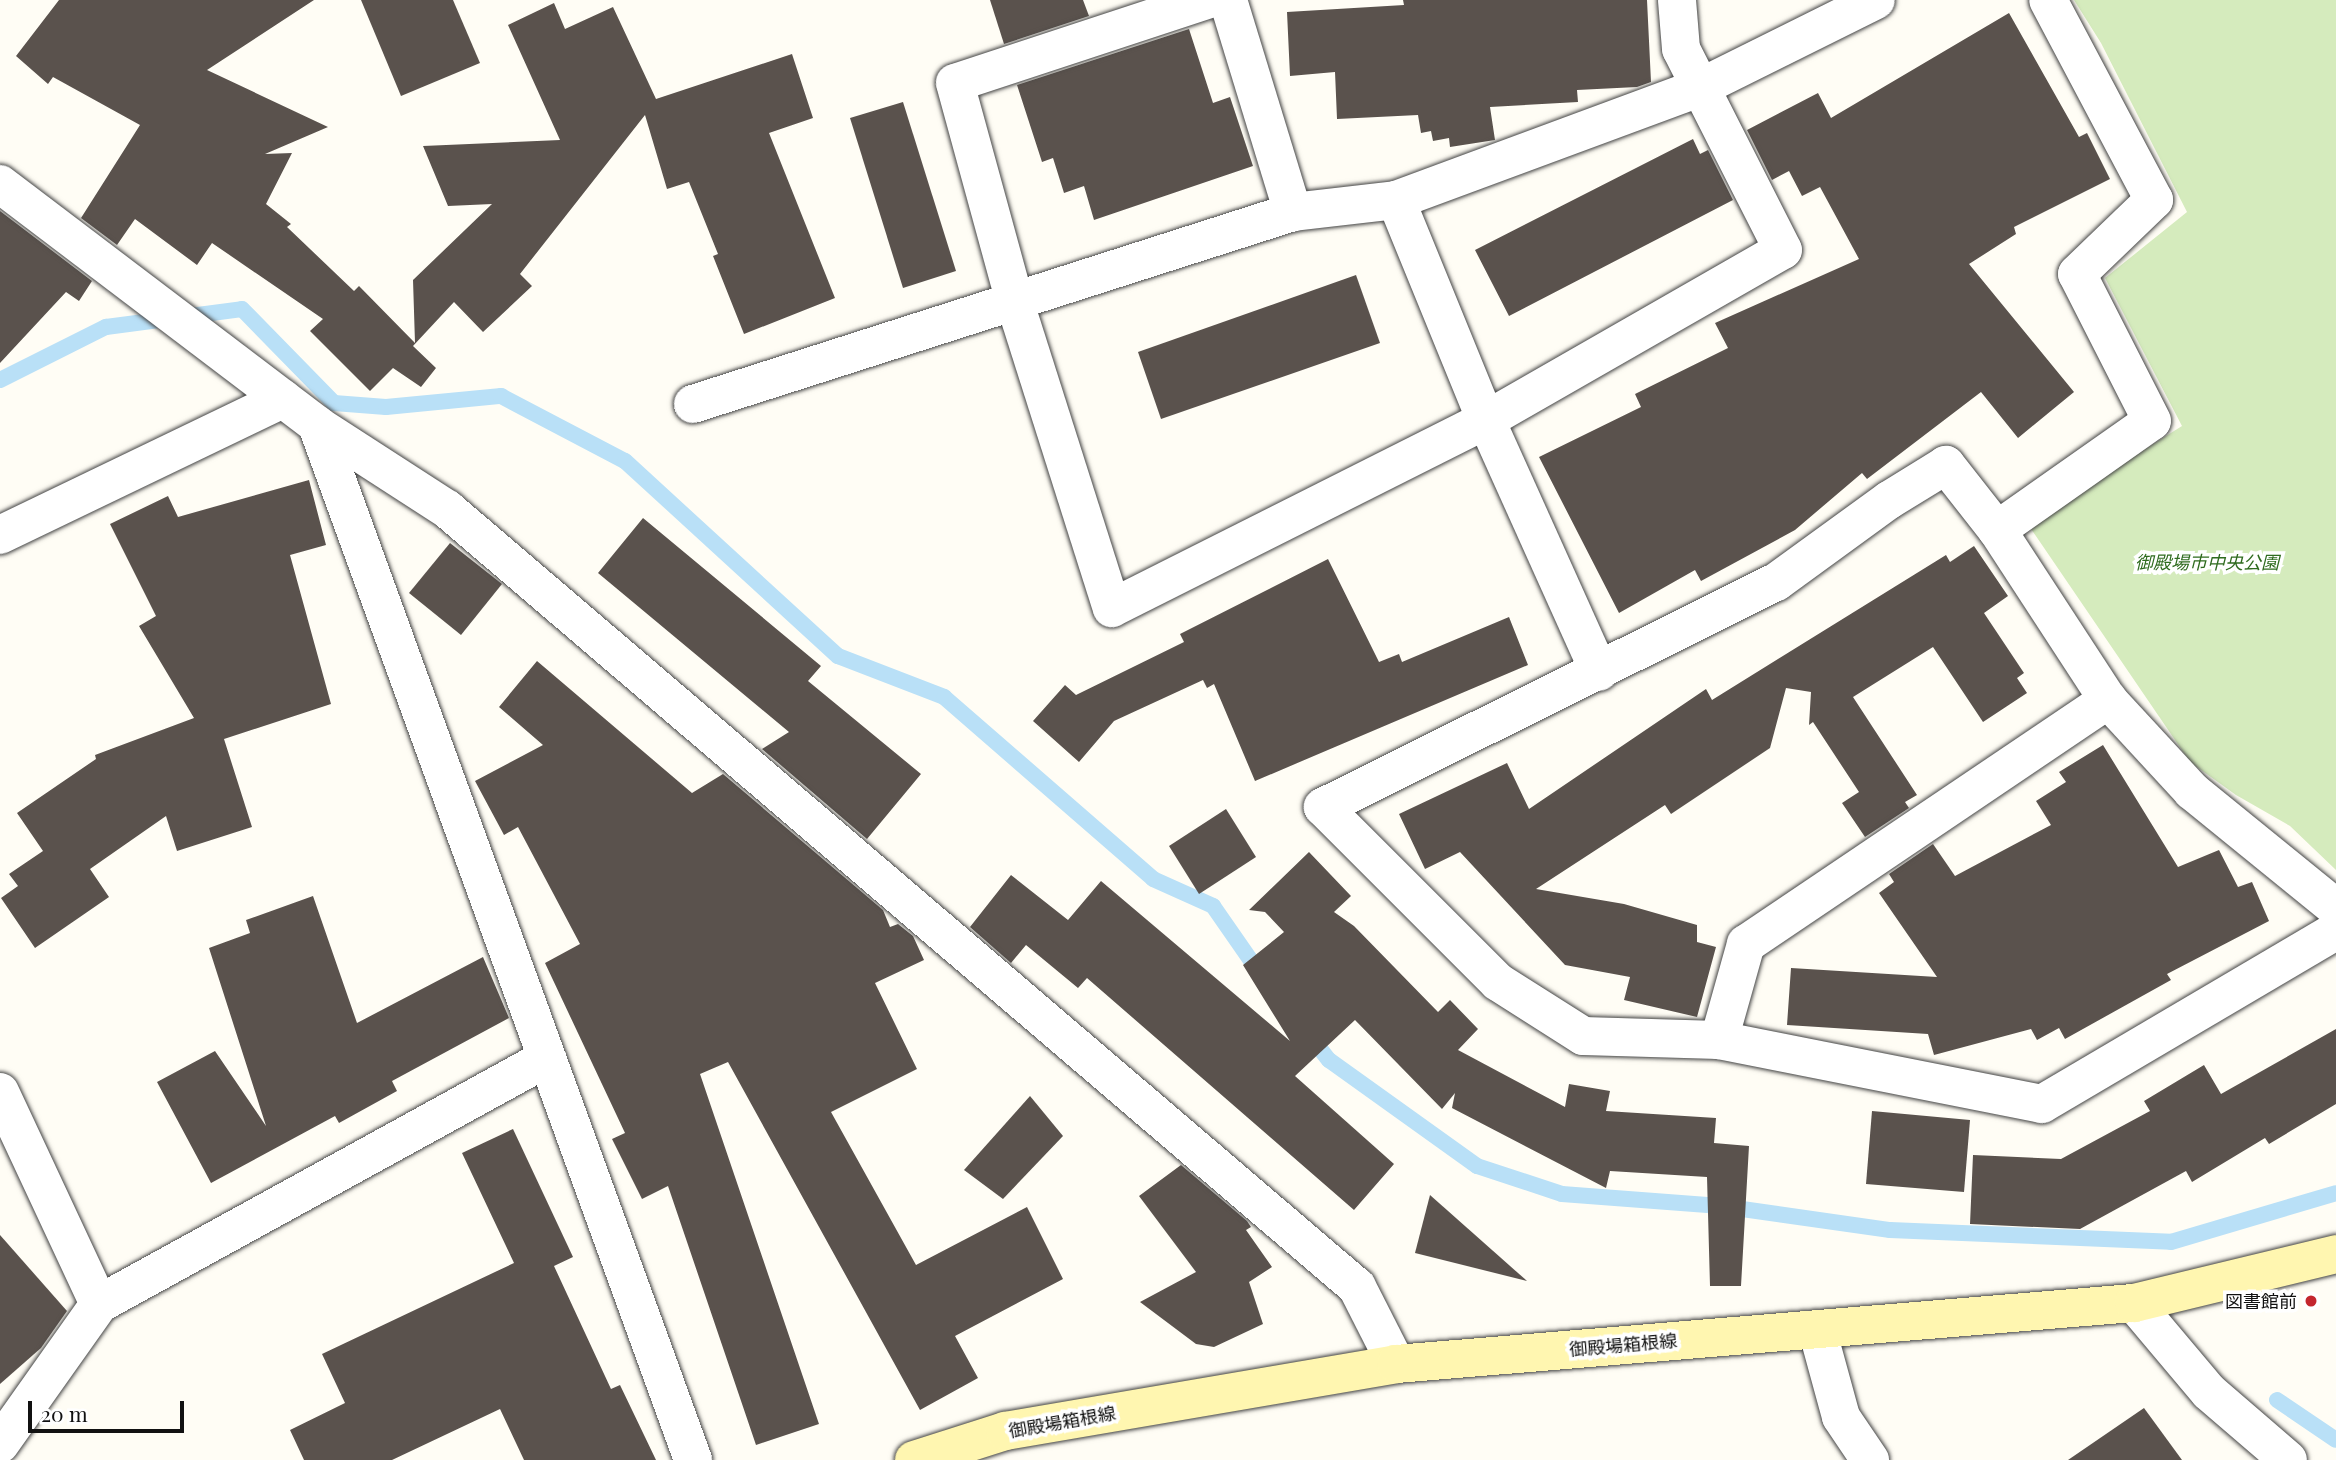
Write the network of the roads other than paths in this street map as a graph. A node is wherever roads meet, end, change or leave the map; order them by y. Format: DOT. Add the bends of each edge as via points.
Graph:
graph roads {
  1 [pos="1207,0"];
  2 [pos="1228,0"];
  3 [pos="1677,0"];
  4 [pos="1875,0"];
  5 [pos="2048,0"];
  6 [pos="1701,87"];
  7 [pos="0,184"];
  8 [pos="1396,200"];
  9 [pos="1293,212"];
  10 [pos="1015,303"];
  11 [pos="283,399"];
  12 [pos="693,404"];
  13 [pos="1486,420"];
  14 [pos="317,425"];
  15 [pos="1997,530"];
  16 [pos="0,535"];
  17 [pos="1599,672"];
  18 [pos="2108,700"];
  19 [pos="2336,908"];
  20 [pos="2336,931"];
  21 [pos="1718,1040"];
  22 [pos="547,1058"];
  23 [pos="0,1092"];
  24 [pos="2336,1254"];
  25 [pos="2134,1303"];
  26 [pos="99,1304"];
  27 [pos="1817,1329"];
  28 [pos="1396,1364"];
  29 [pos="0,1444"];
  30 [pos="693,1460"];
  31 [pos="914,1460"];
  32 [pos="1870,1460"];
  33 [pos="2288,1460"];
  1 -- 10 [label="street" via="955,83"];
  2 -- 9 [label="street"];
  3 -- 6 [label="street" via="1681,49"];
  4 -- 6 [label="street"];
  5 -- 15 [label="street" via="2154,200 2077,274 2152,421"];
  6 -- 8 [label="street"];
  6 -- 13 [label="street" via="1783,250"];
  7 -- 11 [label="street"];
  8 -- 9 [label="street"];
  8 -- 13 [label="street"];
  9 -- 10 [label="street"];
  10 -- 12 [label="street"];
  10 -- 13 [label="street" via="1112,608"];
  11 -- 14 [label="street"];
  11 -- 16 [label="street"];
  13 -- 17 [label="street"];
  14 -- 22 [label="street"];
  14 -- 28 [label="street" via="447,509 1357,1287"];
  15 -- 17 [label="street" via="1945,465 1776,582"];
  15 -- 18 [label="street"];
  17 -- 21 [label="street" via="1323,807 1498,982 1583,1036"];
  18 -- 19 [label="street" via="2192,791"];
  18 -- 21 [label="street" via="1746,944"];
  20 -- 21 [label="street" via="2042,1104"];
  22 -- 26 [label="street"];
  22 -- 30 [label="street"];
  23 -- 26 [label="street"];
  24 -- 25 [label="main road, 御殿場箱根線"];
  25 -- 27 [label="main road, 御殿場箱根線"];
  25 -- 33 [label="street" via="2209,1392"];
  26 -- 29 [label="street"];
  27 -- 28 [label="main road, 御殿場箱根線"];
  27 -- 32 [label="street" via="1841,1417"];
  28 -- 31 [label="main road, 御殿場箱根線" via="1005,1431"];
}
